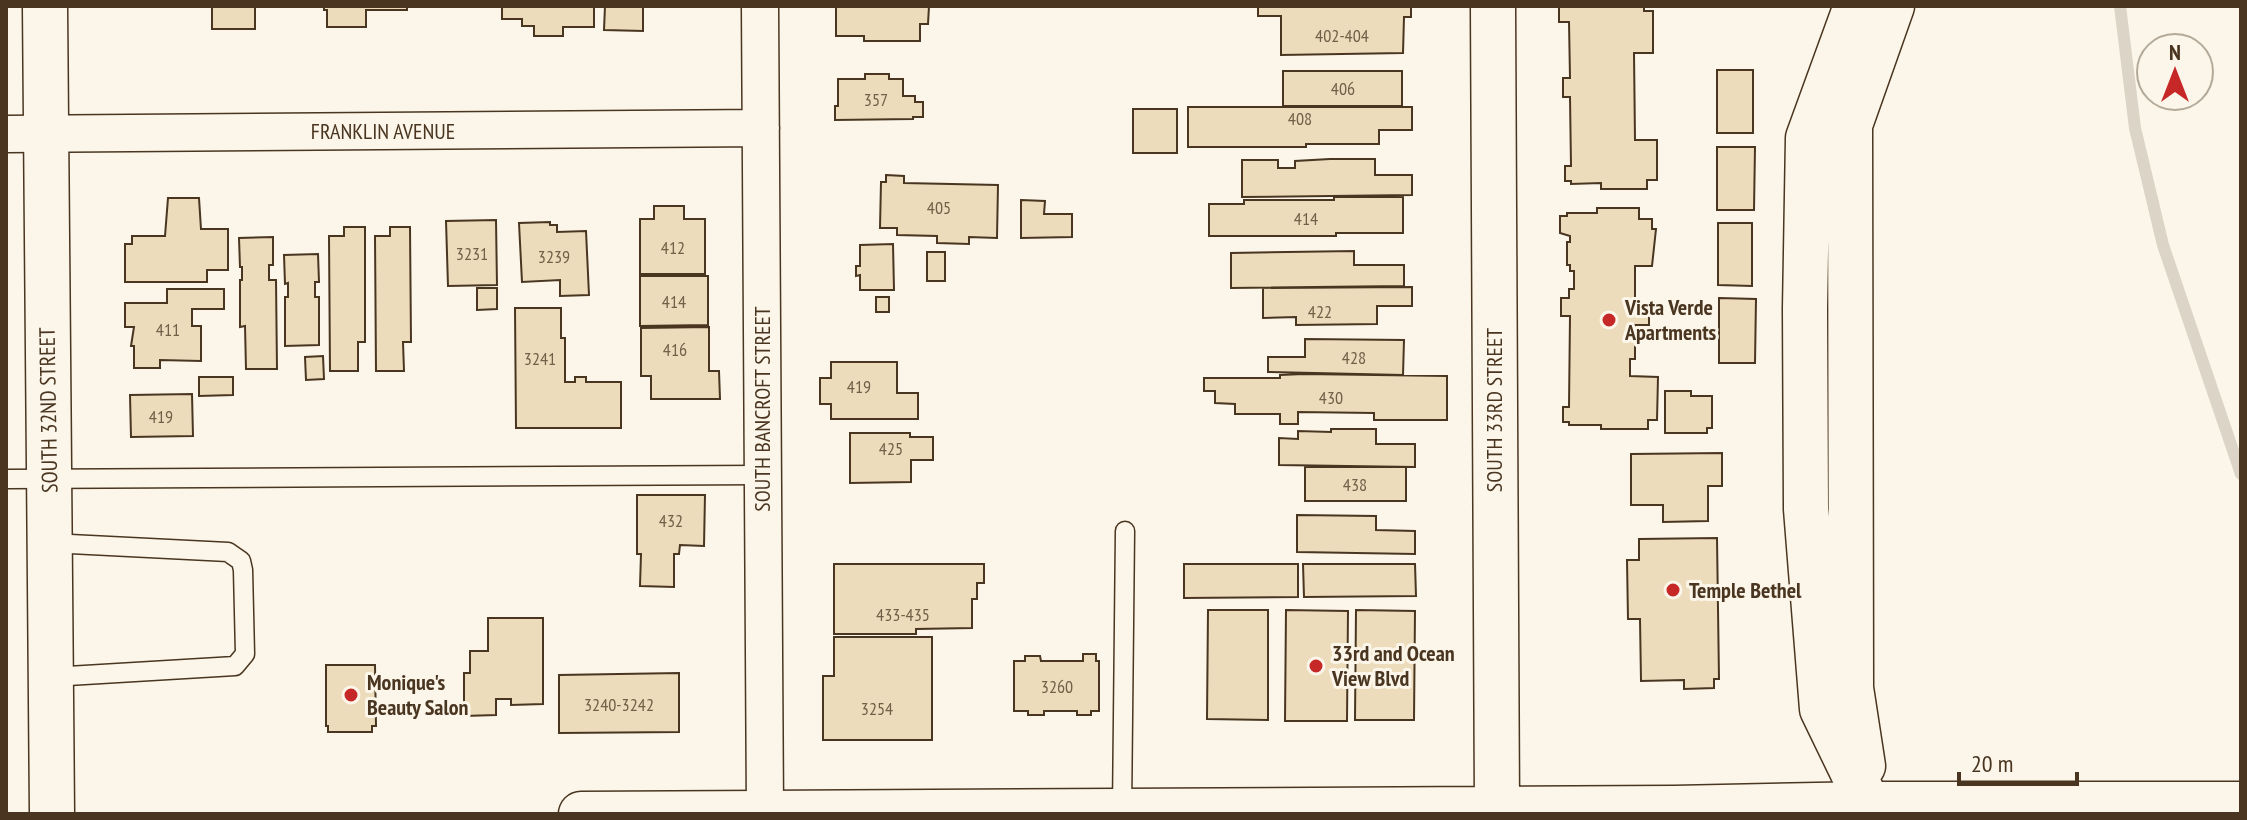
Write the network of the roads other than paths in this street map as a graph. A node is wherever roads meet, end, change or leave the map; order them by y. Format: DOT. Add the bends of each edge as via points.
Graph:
graph roads {
  1 [pos="45,6"];
  2 [pos="760,6"];
  3 [pos="1493,6"];
  4 [pos="1856,6"];
  5 [pos="1892,6"];
  6 [pos="761,128"];
  7 [pos="25,133"];
  8 [pos="763,475"];
  9 [pos="6,479"];
  10 [pos="49,479"];
  11 [pos="1125,531"];
  12 [pos="50,543"];
  13 [pos="51,677"];
  14 [pos="1868,804"];
  15 [pos="2241,804"];
  16 [pos="1122,811"];
  17 [pos="1497,811"];
  18 [pos="765,813"];
  19 [pos="52,814"];
  20 [pos="581,814"];
  21 [pos="699,814"];
  1 -- 7 [label="main road, SOUTH 32ND STREET"];
  2 -- 6 [label="street, SOUTH BANCROFT STREET"];
  3 -- 17 [label="main road, SOUTH 33RD STREET"];
  4 -- 14 [label="main road" via="1808,138 1806,509 1822,709"];
  5 -- 14 [label="main road" via="1850,125 1851,688"];
  6 -- 7 [label="street, FRANKLIN AVENUE"];
  6 -- 8 [label="street, SOUTH BANCROFT STREET"];
  7 -- 10 [label="main road, SOUTH 32ND STREET"];
  8 -- 10 [label="lane"];
  8 -- 18 [label="street, SOUTH BANCROFT STREET"];
  9 -- 10 [label="lane"];
  10 -- 12 [label="main road, SOUTH 32ND STREET"];
  11 -- 16 [label="lane"];
  12 -- 13 [label="main road, SOUTH 32ND STREET"];
  12 -- 13 [label="lane" via="228,552 241,561 243,570 245,654 235,666"];
  13 -- 19 [label="main road, SOUTH 32ND STREET"];
  14 -- 15 [label="main road"];
  14 -- 17 [label="main road"];
  16 -- 17 [label="main road"];
  16 -- 18 [label="main road"];
  18 -- 21 [label="main road"];
  20 -- 21 [label="main road"];
}
